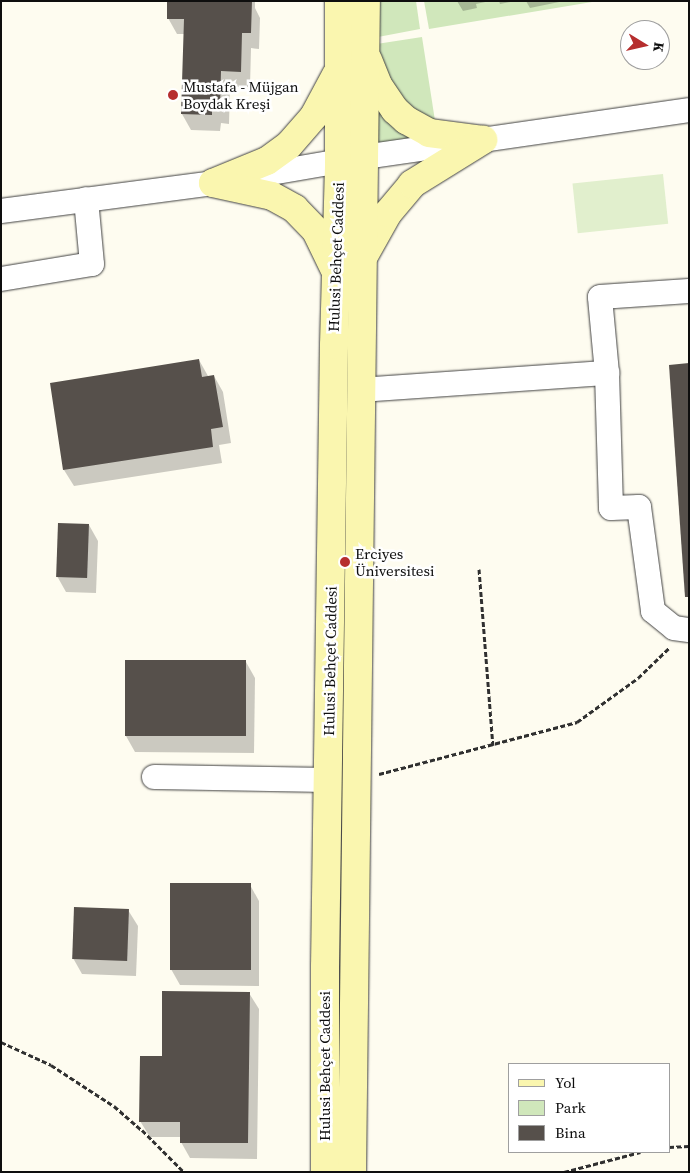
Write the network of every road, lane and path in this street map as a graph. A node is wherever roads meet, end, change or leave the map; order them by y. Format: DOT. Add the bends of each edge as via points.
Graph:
graph roads {
  1 [pos="339,1"];
  2 [pos="366,1"];
  3 [pos="365,51"];
  4 [pos="339,69"];
  5 [pos="689,110"];
  6 [pos="483,140"];
  7 [pos="351,160"];
  8 [pos="213,183"];
  9 [pos="86,199"];
  10 [pos="1,211"];
  11 [pos="363,260"];
  12 [pos="336,272"];
  13 [pos="1,279"];
  14 [pos="689,291"];
  15 [pos="607,373"];
  16 [pos="361,390"];
  17 [pos="479,569"];
  18 [pos="686,630"];
  19 [pos="492,745"];
  20 [pos="154,777"];
  21 [pos="356,779"];
  22 [pos="328,780"];
  23 [pos="1,1042"];
  24 [pos="689,1146"];
  25 [pos="670,1147"];
  26 [pos="636,1153"];
  27 [pos="184,1172"];
  28 [pos="326,1172"];
  29 [pos="352,1172"];
  30 [pos="564,1172"];
  1 -- 4 [label="street, Hulusi Behçet Caddesi"];
  2 -- 3 [label="street, Hulusi Behçet Caddesi"];
  3 -- 6 [label="street" via="378,85 406,120 429,133"];
  3 -- 7 [label="street, Hulusi Behçet Caddesi"];
  4 -- 7 [label="street, Hulusi Behçet Caddesi"];
  4 -- 8 [label="street" via="314,116 289,145 268,160"];
  5 -- 6 [label="street"];
  6 -- 7 [label="street"];
  6 -- 11 [label="street" via="412,184 378,228"];
  7 -- 8 [label="street"];
  7 -- 11 [label="street, Hulusi Behçet Caddesi"];
  7 -- 12 [label="street, Hulusi Behçet Caddesi"];
  8 -- 9 [label="street"];
  8 -- 12 [label="street" via="272,196 295,209 316,231"];
  9 -- 10 [label="street"];
  9 -- 13 [label="street" via="92,264"];
  11 -- 16 [label="street, Hulusi Behçet Caddesi"];
  12 -- 22 [label="street, Hulusi Behçet Caddesi"];
  14 -- 15 [label="street" via="600,297"];
  15 -- 16 [label="street"];
  15 -- 18 [label="street" via="611,508 639,507 653,611 666,623"];
  16 -- 21 [label="street, Hulusi Behçet Caddesi"];
  17 -- 19 [label="path"];
  18 -- 19 [label="path" via="651,667 577,722"];
  19 -- 21 [label="path"];
  20 -- 22 [label="street"];
  21 -- 29 [label="street, Hulusi Behçet Caddesi"];
  22 -- 28 [label="street, Hulusi Behçet Caddesi"];
  23 -- 27 [label="path" via="51,1065 114,1106"];
  24 -- 25 [label="path"];
  26 -- 30 [label="path"];
}
